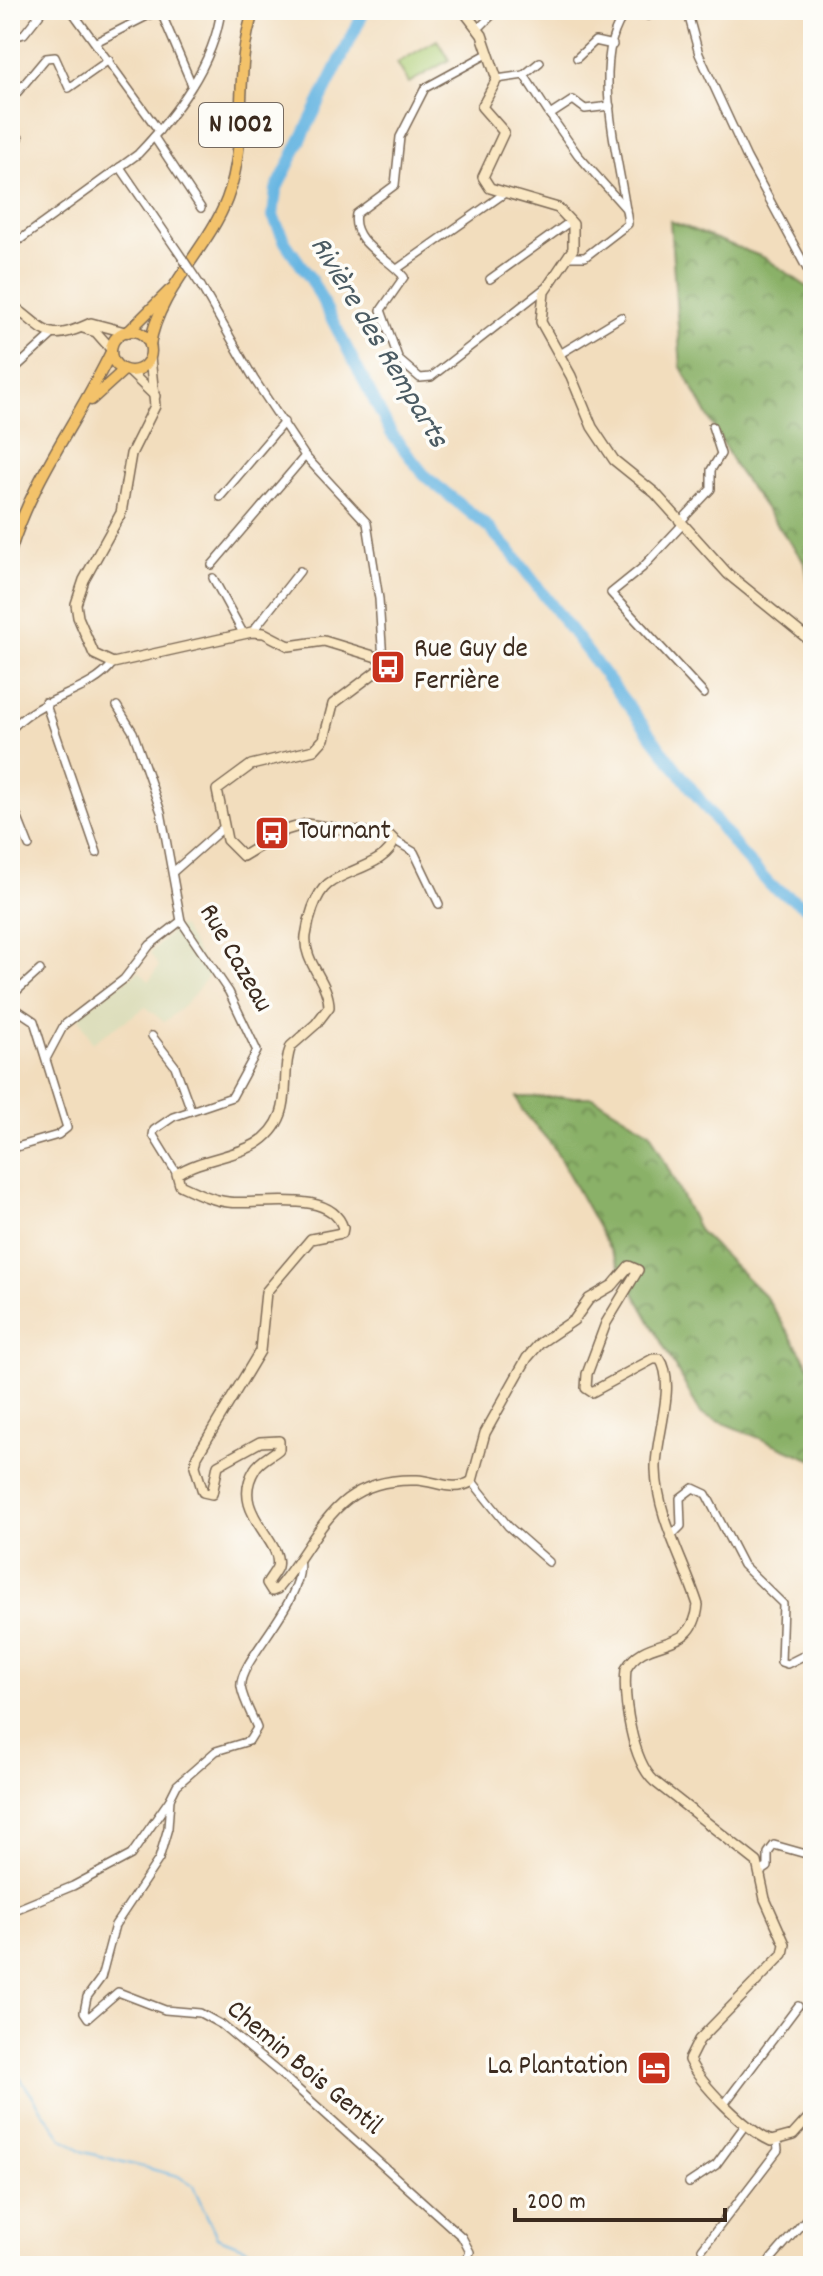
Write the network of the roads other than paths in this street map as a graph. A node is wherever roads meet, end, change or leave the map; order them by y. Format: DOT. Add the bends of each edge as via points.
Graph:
graph roads {
  1 [pos="43,10"];
  2 [pos="71,10"];
  3 [pos="159,10"];
  4 [pos="221,10"];
  5 [pos="254,10"];
  6 [pos="463,10"];
  7 [pos="497,10"];
  8 [pos="628,10"];
  9 [pos="687,10"];
  10 [pos="478,29"];
  11 [pos="10,30"];
  12 [pos="96,42"];
  13 [pos="613,45"];
  14 [pos="489,53"];
  15 [pos="577,58"];
  16 [pos="109,60"];
  17 [pos="540,62"];
  18 [pos="524,75"];
  19 [pos="497,79"];
  20 [pos="192,85"];
  21 [pos="10,101"];
  22 [pos="610,106"];
  23 [pos="550,115"];
  24 [pos="10,130"];
  25 [pos="156,134"];
  26 [pos="10,150"];
  27 [pos="120,167"];
  28 [pos="505,193"];
  29 [pos="201,208"];
  30 [pos="627,210"];
  31 [pos="571,221"];
  32 [pos="10,247"];
  33 [pos="571,257"];
  34 [pos="397,269"];
  35 [pos="179,279"];
  36 [pos="490,279"];
  37 [pos="813,280"];
  38 [pos="547,286"];
  39 [pos="10,304"];
  40 [pos="621,317"];
  41 [pos="79,328"];
  42 [pos="127,332"];
  43 [pos="52,335"];
  44 [pos="111,351"];
  45 [pos="150,351"];
  46 [pos="560,354"];
  47 [pos="127,371"];
  48 [pos="10,373"];
  49 [pos="155,396"];
  50 [pos="75,416"];
  51 [pos="284,422"];
  52 [pos="712,426"];
  53 [pos="305,456"];
  54 [pos="220,497"];
  55 [pos="682,523"];
  56 [pos="10,552"];
  57 [pos="212,565"];
  58 [pos="300,571"];
  59 [pos="213,578"];
  60 [pos="247,632"];
  61 [pos="813,643"];
  62 [pos="383,661"];
  63 [pos="113,663"];
  64 [pos="704,694"];
  65 [pos="45,702"];
  66 [pos="117,706"];
  67 [pos="10,731"];
  68 [pos="10,798"];
  69 [pos="223,828"];
  70 [pos="394,840"];
  71 [pos="29,846"];
  72 [pos="97,853"];
  73 [pos="173,872"];
  74 [pos="439,904"];
  75 [pos="181,921"];
  76 [pos="40,970"];
  77 [pos="10,997"];
  78 [pos="10,1005"];
  79 [pos="152,1036"];
  80 [pos="47,1057"];
  81 [pos="191,1110"];
  82 [pos="10,1149"];
  83 [pos="177,1174"];
  84 [pos="472,1481"];
  85 [pos="672,1535"];
  86 [pos="299,1559"];
  87 [pos="549,1562"];
  88 [pos="813,1651"];
  89 [pos="170,1799"];
  90 [pos="813,1856"];
  91 [pos="762,1871"];
  92 [pos="10,1912"];
  93 [pos="798,2006"];
  94 [pos="725,2103"];
  95 [pos="813,2113"];
  96 [pos="746,2124"];
  97 [pos="777,2142"];
  98 [pos="689,2183"];
  99 [pos="813,2211"];
  100 [pos="702,2249"];
  101 [pos="464,2266"];
  102 [pos="765,2266"];
  1 -- 11 [label="street" via="24,34"];
  2 -- 12 [label="street"];
  3 -- 12 [label="street"];
  3 -- 20 [label="street"];
  4 -- 20 [label="street" via="211,52"];
  5 -- 35 [label="main road, N 1002" via="231,187 209,236"];
  6 -- 10 [label="street"];
  7 -- 10 [label="street"];
  8 -- 13 [label="street"];
  9 -- 37 [label="street" via="699,54 747,158"];
  10 -- 14 [label="street"];
  12 -- 16 [label="street"];
  13 -- 15 [label="street" via="595,41"];
  13 -- 22 [label="street" via="606,85"];
  14 -- 19 [label="street"];
  14 -- 34 [label="street" via="425,88 400,137 395,185 356,214 366,243"];
  16 -- 21 [label="street" via="69,88 55,57 46,58"];
  16 -- 25 [label="street"];
  17 -- 18 [label="street"];
  18 -- 19 [label="street"];
  18 -- 23 [label="street"];
  19 -- 28 [label="street" via="482,107 502,127 504,137 483,177 490,188"];
  20 -- 25 [label="street"];
  22 -- 23 [label="street" via="585,109 573,100"];
  22 -- 30 [label="street"];
  23 -- 30 [label="street"];
  24 -- 26 [label="street" via="19,138"];
  25 -- 27 [label="street"];
  25 -- 29 [label="street"];
  27 -- 32 [label="street"];
  27 -- 51 [label="street, bridge"];
  28 -- 31 [label="street" via="558,208"];
  28 -- 34 [label="street"];
  30 -- 33 [label="street" via="628,224 616,237 585,257"];
  31 -- 33 [label="street"];
  31 -- 36 [label="street"];
  33 -- 38 [label="street"];
  34 -- 38 [label="street" via="404,283 381,310 399,360 420,378 431,377"];
  35 -- 42 [label="main road, N 1002"];
  35 -- 45 [label="main road, N 1002" via="153,330"];
  38 -- 46 [label="street" via="541,322"];
  39 -- 43 [label="street"];
  40 -- 46 [label="street"];
  41 -- 42 [label="street" via="95,323"];
  41 -- 43 [label="street"];
  41 -- 44 [label="street" via="96,332"];
  42 -- 44 [label="main road"];
  42 -- 45 [label="main road" via="140,333"];
  43 -- 48 [label="street"];
  44 -- 47 [label="main road" via="115,363"];
  44 -- 50 [label="main road"];
  45 -- 47 [label="main road" via="142,368"];
  45 -- 49 [label="street"];
  46 -- 55 [label="street" via="601,444"];
  47 -- 49 [label="street"];
  47 -- 50 [label="main road"];
  49 -- 63 [label="street" via="131,454 121,513 76,604 94,654"];
  50 -- 56 [label="main road" via="30,495"];
  51 -- 53 [label="street"];
  51 -- 54 [label="street"];
  52 -- 55 [label="street" via="721,454 711,470 711,489"];
  53 -- 57 [label="street"];
  53 -- 62 [label="street" via="367,523"];
  55 -- 61 [label="street" via="728,574"];
  55 -- 64 [label="street" via="611,593"];
  58 -- 60 [label="street"];
  59 -- 60 [label="street"];
  60 -- 62 [label="street" via="264,633 289,646 341,644"];
  60 -- 63 [label="street"];
  62 -- 69 [label="street" via="374,675 333,704 324,739 314,750 260,761 224,782 217,790"];
  63 -- 65 [label="street" via="105,674"];
  65 -- 67 [label="street"];
  65 -- 72 [label="street"];
  66 -- 73 [label="street, Rue Cazeau" via="133,732 161,812"];
  68 -- 71 [label="street"];
  69 -- 70 [label="street" via="233,849 243,856 306,824"];
  69 -- 73 [label="street"];
  70 -- 74 [label="street" via="414,852"];
  70 -- 83 [label="street" via="388,853 327,884 317,901 307,949 329,1007 291,1046 284,1102 270,1134 243,1151"];
  73 -- 75 [label="street, Rue Cazeau"];
  75 -- 80 [label="street" via="150,945 124,979 64,1025"];
  75 -- 81 [label="street, Rue Cazeau" via="229,992 257,1051 232,1097"];
  76 -- 77 [label="street"];
  78 -- 80 [label="street" via="34,1021"];
  79 -- 81 [label="street" via="175,1066"];
  80 -- 82 [label="street" via="67,1128"];
  81 -- 83 [label="street, Rue Cazeau" via="154,1130"];
  83 -- 86 [label="street" via="180,1185 215,1200 321,1206 341,1220 342,1233 311,1239 266,1292 260,1351 195,1466 207,1496 212,1494 218,1465 260,1442 279,1441 279,1449 254,1470 248,1492 252,1515 276,1554 269,1588 277,1589"];
  84 -- 85 [label="street" via="485,1433 527,1358 633,1266 638,1273 606,1323 586,1388 601,1389 660,1359 666,1388 656,1471"];
  84 -- 86 [label="street" via="455,1487 417,1480 350,1496 332,1511"];
  84 -- 87 [label="street" via="508,1526"];
  85 -- 88 [label="street" via="681,1526 680,1498 693,1488 706,1494 743,1565 783,1604 781,1662"];
  85 -- 91 [label="street" via="698,1605 696,1620 679,1641 642,1650 626,1669 636,1753 654,1781"];
  86 -- 89 [label="street, Chemin Bois Gentil" via="302,1576 240,1685 256,1734 216,1751 193,1768"];
  89 -- 92 [label="street" via="131,1855"];
  89 -- 101 [label="street, Chemin Bois Gentil" via="159,1859 115,1925 101,1978 87,1997 84,2012 88,2018 118,1992 165,2010 200,2013 222,2025 462,2237 470,2252"];
  90 -- 91 [label="street" via="774,1845"];
  91 -- 94 [label="street" via="765,1899 785,1944 783,1954 699,2040 689,2060"];
  93 -- 94 [label="street"];
  94 -- 96 [label="street"];
  95 -- 97 [label="street" via="793,2135"];
  96 -- 97 [label="street"];
  96 -- 98 [label="street" via="716,2165"];
  97 -- 100 [label="street" via="778,2150"];
  99 -- 102 [label="street"];
}
